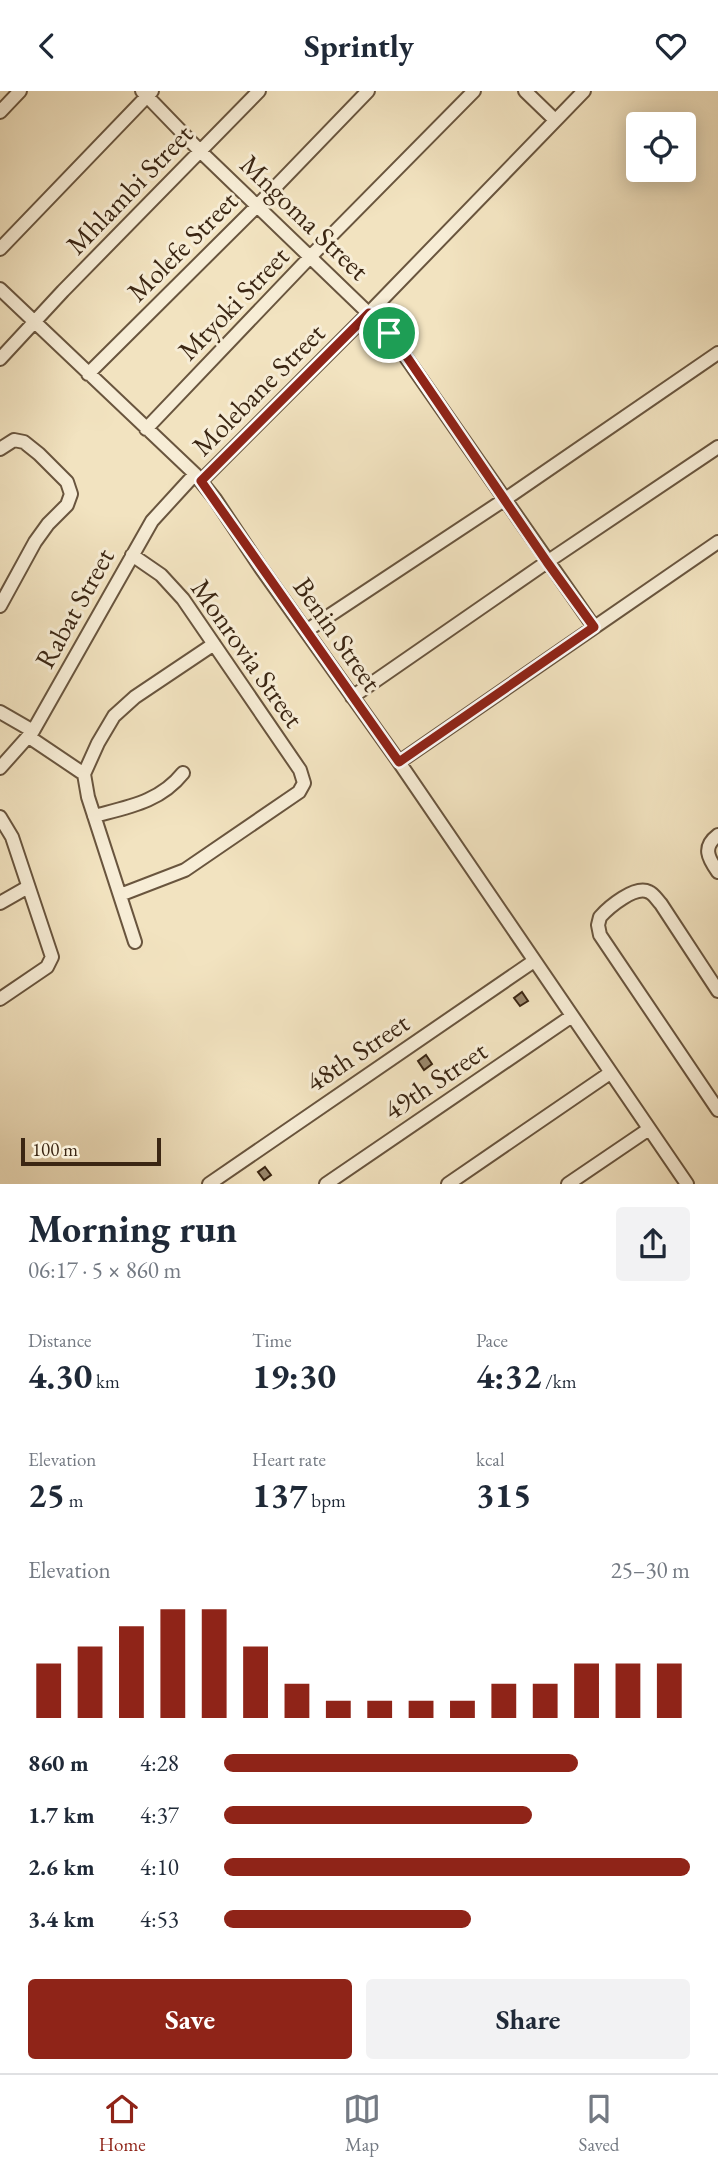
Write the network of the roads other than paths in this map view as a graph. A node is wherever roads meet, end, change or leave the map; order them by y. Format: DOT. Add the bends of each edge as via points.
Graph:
graph roads {
  1 [pos="20,91"];
  2 [pos="259,91"];
  3 [pos="368,91"];
  4 [pos="474,91"];
  5 [pos="525,91"];
  6 [pos="584,91"];
  7 [pos="147,93"];
  8 [pos="0,112"];
  9 [pos="555,120"];
  10 [pos="200,151"];
  11 [pos="258,205"];
  12 [pos="0,249"];
  13 [pos="311,256"];
  14 [pos="0,289"];
  15 [pos="369,313"];
  16 [pos="36,322"];
  17 [pos="718,353"];
  18 [pos="0,359"];
  19 [pos="88,374"];
  20 [pos="146,429"];
  21 [pos="718,447"];
  22 [pos="0,449"];
  23 [pos="198,477"];
  24 [pos="504,500"];
  25 [pos="718,541"];
  26 [pos="132,555"];
  27 [pos="547,562"];
  28 [pos="0,605"];
  29 [pos="594,627"];
  30 [pos="306,631"];
  31 [pos="214,644"];
  32 [pos="352,697"];
  33 [pos="0,712"];
  34 [pos="31,734"];
  35 [pos="399,762"];
  36 [pos="0,768"];
  37 [pos="183,773"];
  38 [pos="84,774"];
  39 [pos="94,816"];
  40 [pos="0,817"];
  41 [pos="718,835"];
  42 [pos="718,872"];
  43 [pos="28,887"];
  44 [pos="120,895"];
  45 [pos="0,903"];
  46 [pos="135,942"];
  47 [pos="534,961"];
  48 [pos="718,991"];
  49 [pos="0,999"];
  50 [pos="572,1016"];
  51 [pos="610,1073"];
  52 [pos="718,1109"];
  53 [pos="649,1129"];
  54 [pos="209,1184"];
  55 [pos="326,1184"];
  56 [pos="448,1184"];
  57 [pos="568,1184"];
  58 [pos="687,1184"];
  1 -- 8 [label="street"];
  2 -- 10 [label="street, Mhlambi Street"];
  3 -- 11 [label="street, Molefe Street"];
  4 -- 13 [label="street, Mtyoki Street"];
  5 -- 9 [label="street"];
  6 -- 9 [label="street, Molebane Street"];
  7 -- 10 [label="street, Mngoma Street"];
  7 -- 12 [label="street"];
  9 -- 15 [label="street, Molebane Street"];
  10 -- 11 [label="street, Mngoma Street"];
  10 -- 16 [label="street, Mhlambi Street"];
  11 -- 13 [label="street, Mngoma Street"];
  11 -- 19 [label="street, Molefe Street"];
  13 -- 15 [label="street, Mngoma Street"];
  13 -- 20 [label="street, Mtyoki Street"];
  14 -- 16 [label="street, Benin Street"];
  15 -- 23 [label="street, Molebane Street"];
  15 -- 24 [label="street, Mngoma Street" via="396,341"];
  16 -- 18 [label="street, Mhlambi Street"];
  16 -- 19 [label="street, Benin Street"];
  17 -- 24 [label="street"];
  19 -- 20 [label="street, Benin Street"];
  20 -- 23 [label="street, Benin Street"];
  21 -- 27 [label="street"];
  22 -- 28 [label="street" via="14,440 28,444 72,490 70,500 35,542"];
  23 -- 26 [label="street, Rabat Street" via="159,512"];
  23 -- 30 [label="street, Benin Street"];
  24 -- 27 [label="street, Mngoma Street"];
  24 -- 30 [label="street"];
  25 -- 29 [label="street"];
  26 -- 31 [label="street, Monrovia Street" via="167,581"];
  26 -- 34 [label="street, Rabat Street"];
  27 -- 29 [label="street, Mngoma Street"];
  27 -- 32 [label="street"];
  29 -- 35 [label="street"];
  30 -- 32 [label="street, Benin Street"];
  31 -- 38 [label="street" via="121,709"];
  31 -- 44 [label="street, Monrovia Street" via="300,769 304,783 299,792 185,870"];
  32 -- 35 [label="street, Benin Street"];
  33 -- 34 [label="street"];
  34 -- 36 [label="street, Rabat Street"];
  34 -- 38 [label="street"];
  35 -- 47 [label="street, Benin Street"];
  37 -- 39 [label="street" via="152,800"];
  38 -- 39 [label="street"];
  39 -- 44 [label="street"];
  40 -- 43 [label="street" via="12,837"];
  41 -- 42 [label="street" via="707,848"];
  43 -- 45 [label="street"];
  43 -- 49 [label="street" via="51,960"];
  44 -- 46 [label="street"];
  47 -- 50 [label="street, Benin Street"];
  47 -- 54 [label="street, 48th Street"];
  48 -- 52 [label="street" via="650,892 633,893 598,921 600,935"];
  50 -- 51 [label="street, Benin Street"];
  50 -- 55 [label="street, 49th Street"];
  51 -- 53 [label="street, Benin Street"];
  51 -- 56 [label="street"];
  53 -- 57 [label="street"];
  53 -- 58 [label="street, Benin Street"];
}
